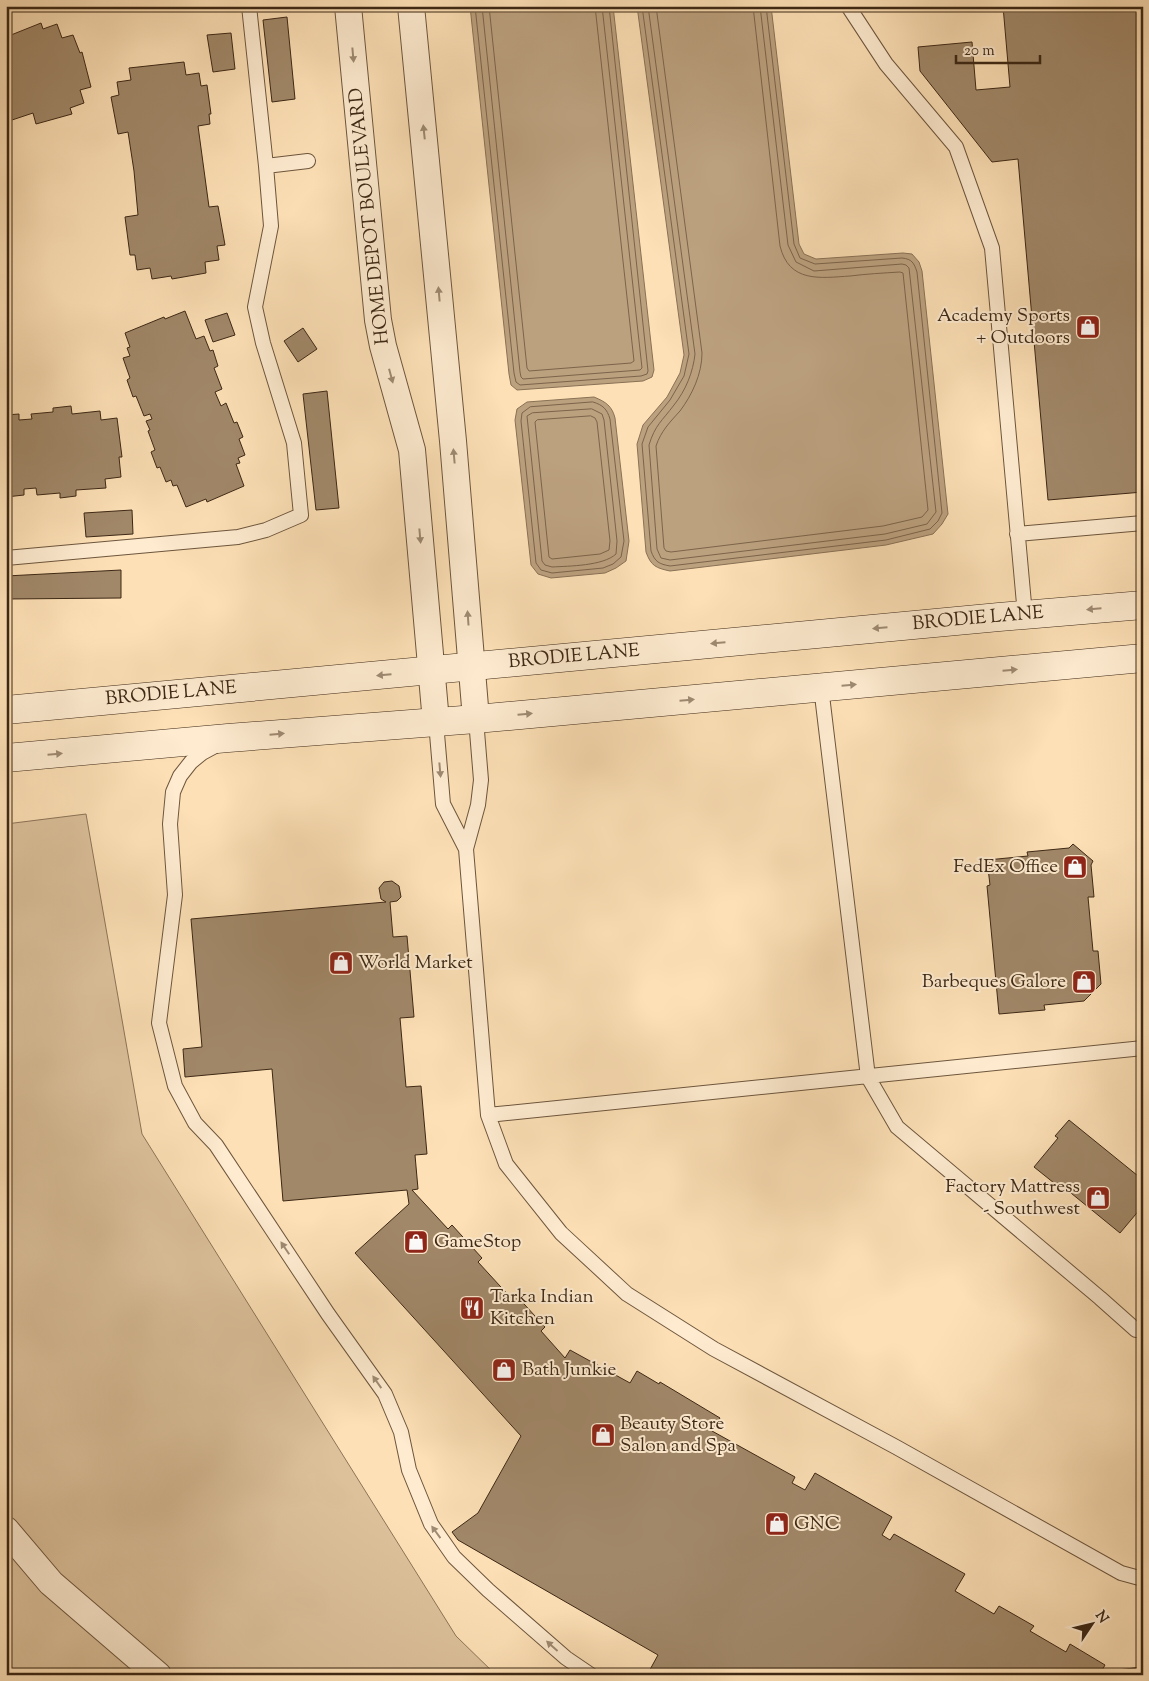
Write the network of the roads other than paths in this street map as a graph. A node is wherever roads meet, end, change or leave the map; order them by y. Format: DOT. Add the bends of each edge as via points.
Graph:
graph roads {
  1 [pos="250,6"];
  2 [pos="348,6"];
  3 [pos="411,6"];
  4 [pos="848,6"];
  5 [pos="308,161"];
  6 [pos="266,166"];
  7 [pos="1143,523"];
  8 [pos="1017,534"];
  9 [pos="6,558"];
  10 [pos="1143,605"];
  11 [pos="1025,615"];
  12 [pos="1143,658"];
  13 [pos="472,666"];
  14 [pos="432,670"];
  15 [pos="821,687"];
  16 [pos="6,710"];
  17 [pos="476,719"];
  18 [pos="436,722"];
  19 [pos="228,738"];
  20 [pos="6,758"];
  21 [pos="466,849"];
  22 [pos="1143,1048"];
  23 [pos="868,1077"];
  24 [pos="488,1115"];
  25 [pos="1143,1329"];
  26 [pos="6,1530"];
  27 [pos="1143,1580"];
  28 [pos="158,1675"];
  29 [pos="591,1675"];
  1 -- 6 [label="lane"];
  2 -- 14 [label="street, HOME DEPOT BOULEVARD, one-way" via="378,320 412,450"];
  13 -- 3 [label="street, one-way"];
  4 -- 8 [label="lane" via="886,64 956,147 992,248"];
  5 -- 6 [label="lane"];
  6 -- 9 [label="lane" via="271,226 255,307 263,344 294,442 301,515 266,530 238,537"];
  7 -- 8 [label="lane"];
  8 -- 11 [label="lane"];
  10 -- 11 [label="main road, BRODIE LANE, one-way"];
  11 -- 13 [label="main road, BRODIE LANE, one-way"];
  15 -- 12 [label="main road, one-way"];
  13 -- 14 [label="main road, BRODIE LANE"];
  13 -- 17 [label="street"];
  14 -- 16 [label="main road, BRODIE LANE, one-way"];
  14 -- 18 [label="street, HOME DEPOT BOULEVARD"];
  17 -- 15 [label="main road, one-way"];
  15 -- 23 [label="lane"];
  17 -- 18 [label="main road"];
  17 -- 21 [label="lane" via="481,780"];
  19 -- 18 [label="main road, one-way"];
  18 -- 21 [label="lane, one-way" via="442,804"];
  20 -- 19 [label="main road, one-way"];
  29 -- 19 [label="lane, one-way" via="566,1658 454,1557 431,1524 409,1470 401,1432 385,1394 216,1145 195,1123 175,1086 159,1023 175,894 170,824 173,792 191,762"];
  21 -- 24 [label="lane"];
  22 -- 23 [label="lane"];
  23 -- 24 [label="lane"];
  23 -- 25 [label="lane" via="897,1127 1136,1330"];
  24 -- 27 [label="lane" via="506,1164 561,1232 626,1294 714,1349 1121,1573"];
  26 -- 28 [label="street" via="51,1583"];
}
